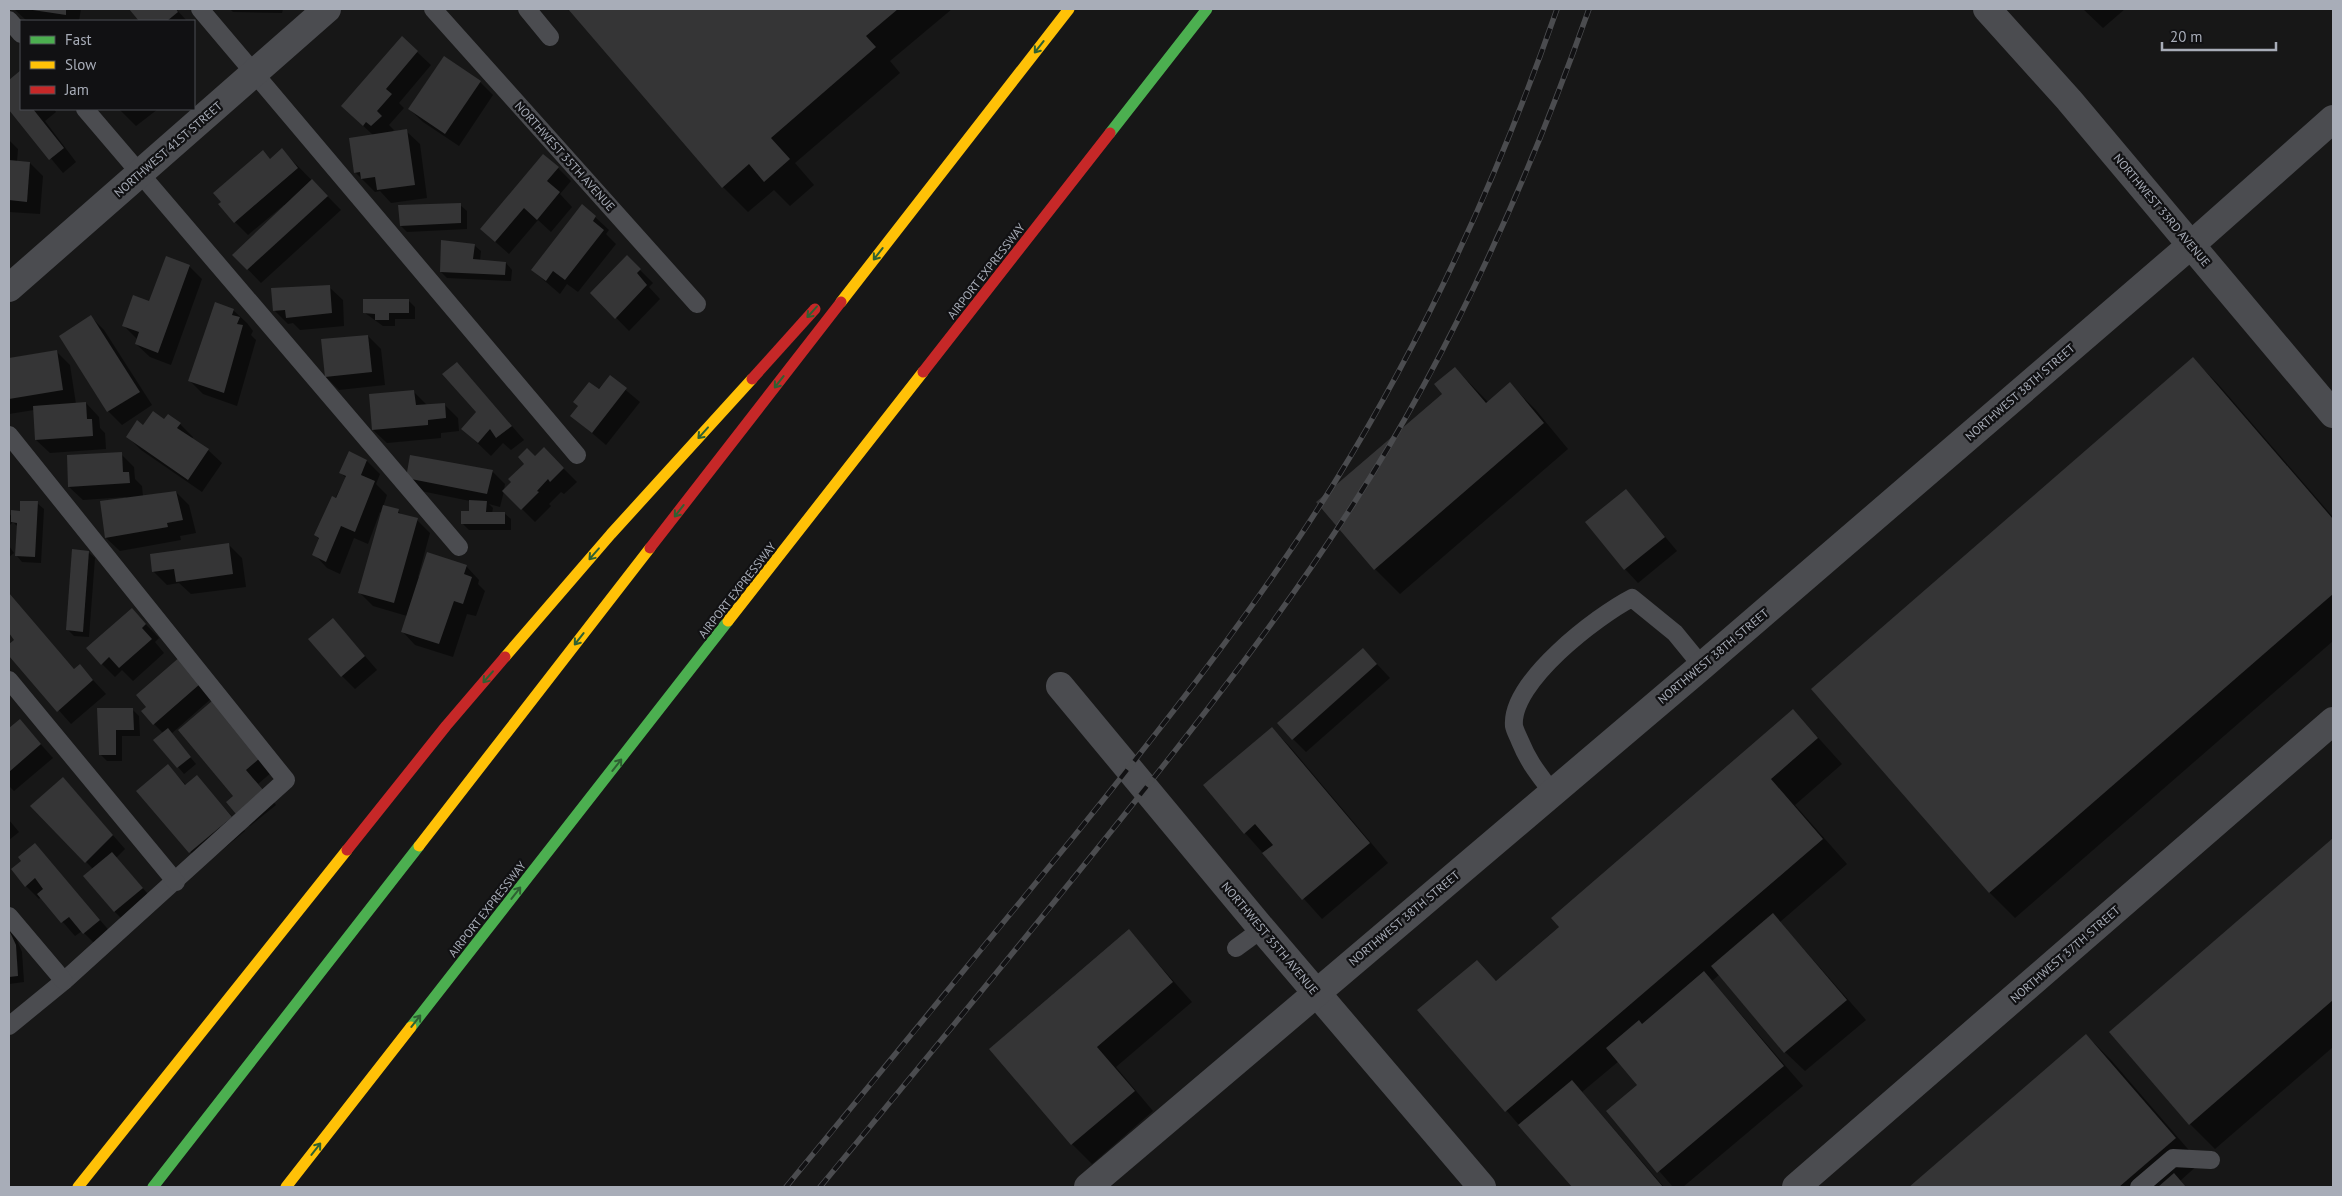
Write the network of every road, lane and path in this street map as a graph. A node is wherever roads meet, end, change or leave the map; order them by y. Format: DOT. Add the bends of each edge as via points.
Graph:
graph roads {
  1 [pos="200,9"];
  2 [pos="327,9"];
  3 [pos="433,9"];
  4 [pos="527,9"];
  5 [pos="1068,9"];
  6 [pos="1207,9"];
  7 [pos="1987,9"];
  8 [pos="9,20"];
  9 [pos="20,33"];
  10 [pos="550,37"];
  11 [pos="255,73"];
  12 [pos="86,110"];
  13 [pos="2333,119"];
  14 [pos="962,146"];
  15 [pos="140,174"];
  16 [pos="2191,245"];
  17 [pos="856,263"];
  18 [pos="9,288"];
  19 [pos="823,300"];
  20 [pos="697,304"];
  21 [pos="2333,414"];
  22 [pos="9,435"];
  23 [pos="577,455"];
  24 [pos="459,547"];
  25 [pos="1702,666"];
  26 [pos="9,680"];
  27 [pos="1060,686"];
  28 [pos="2333,721"];
  29 [pos="1552,792"];
  30 [pos="176,882"];
  31 [pos="9,916"];
  32 [pos="1262,929"];
  33 [pos="1236,948"];
  34 [pos="64,981"];
  35 [pos="1316,993"];
  36 [pos="9,1026"];
  37 [pos="2211,1160"];
  38 [pos="78,1187"];
  39 [pos="154,1187"];
  40 [pos="286,1187"];
  41 [pos="1088,1187"];
  42 [pos="1482,1187"];
  43 [pos="1796,1187"];
  44 [pos="2139,1187"];
  1 -- 11 [label="lane"];
  2 -- 11 [label="street, NORTHWEST 41ST STREET"];
  3 -- 20 [label="lane, NORTHWEST 35TH AVENUE"];
  4 -- 10 [label="lane"];
  5 -- 14 [label="highway, one-way"];
  40 -- 6 [label="highway, AIRPORT EXPRESSWAY, one-way"];
  7 -- 16 [label="street, NORTHWEST 33RD AVENUE" via="2069,100"];
  8 -- 9 [label="lane"];
  11 -- 15 [label="street, NORTHWEST 41ST STREET"];
  11 -- 23 [label="lane"];
  12 -- 15 [label="lane"];
  13 -- 16 [label="street, NORTHWEST 38TH STREET"];
  14 -- 17 [label="highway"];
  14 -- 39 [label="highway, one-way"];
  15 -- 18 [label="street, NORTHWEST 41ST STREET"];
  15 -- 24 [label="lane"];
  16 -- 21 [label="street, NORTHWEST 33RD AVENUE"];
  16 -- 25 [label="street, NORTHWEST 38TH STREET"];
  19 -- 38 [label="highway, one-way" via="611,534 446,726"];
  22 -- 30 [label="lane" via="286,780"];
  25 -- 29 [label="street, NORTHWEST 38TH STREET"];
  25 -- 29 [label="lane" via="1675,633 1632,598 1611,609 1561,650 1536,676 1517,708 1514,727 1529,762"];
  26 -- 30 [label="lane"];
  27 -- 32 [label="street, NORTHWEST 35TH AVENUE"];
  28 -- 43 [label="street, NORTHWEST 37TH STREET"];
  29 -- 35 [label="street, NORTHWEST 38TH STREET"];
  30 -- 34 [label="lane"];
  31 -- 34 [label="lane"];
  32 -- 33 [label="lane"];
  32 -- 35 [label="street, NORTHWEST 35TH AVENUE"];
  34 -- 36 [label="lane"];
  35 -- 41 [label="street, NORTHWEST 38TH STREET"];
  35 -- 42 [label="street, NORTHWEST 35TH AVENUE"];
  37 -- 44 [label="lane" via="2173,1158"];
}
